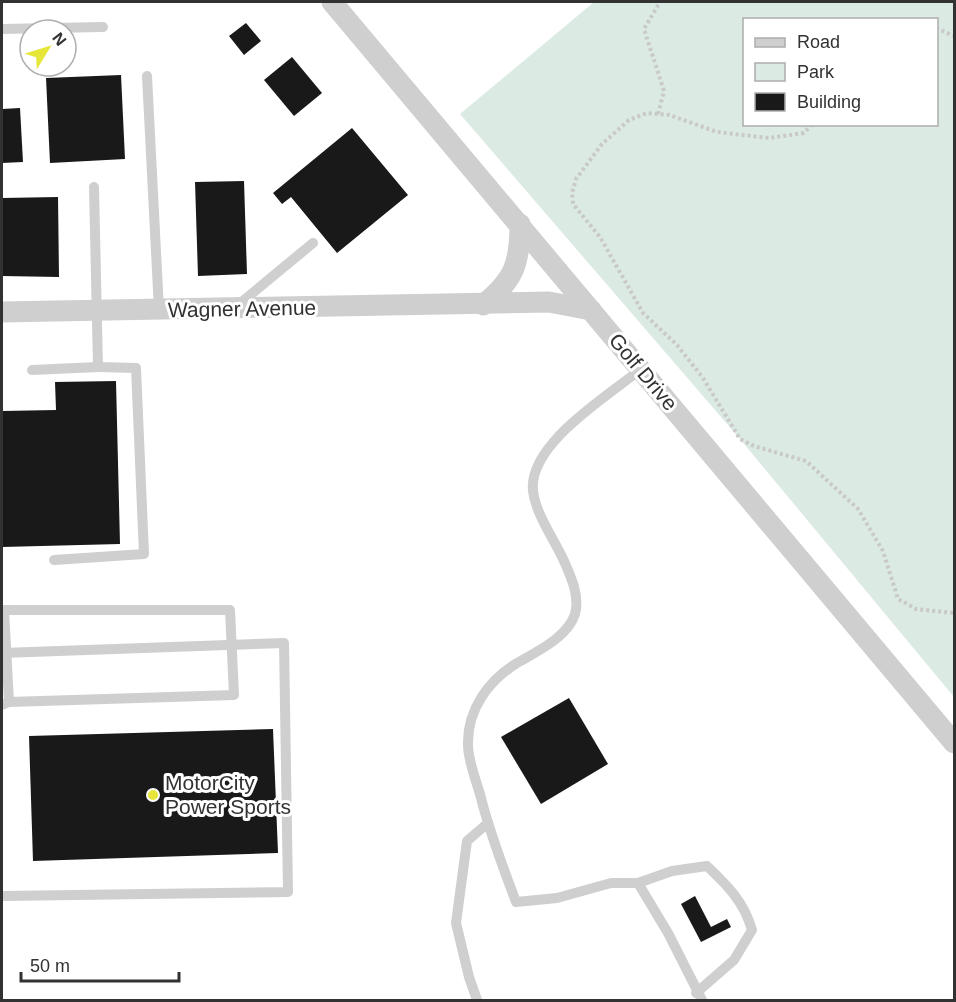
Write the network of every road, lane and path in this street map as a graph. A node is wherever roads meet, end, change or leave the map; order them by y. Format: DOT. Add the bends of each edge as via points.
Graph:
graph roads {
  1 [pos="332,2"];
  2 [pos="660,2"];
  3 [pos="104,27"];
  4 [pos="938,29"];
  5 [pos="2,30"];
  6 [pos="954,36"];
  7 [pos="147,76"];
  8 [pos="658,114"];
  9 [pos="810,126"];
  10 [pos="94,187"];
  11 [pos="520,224"];
  12 [pos="313,243"];
  13 [pos="483,305"];
  14 [pos="233,309"];
  15 [pos="159,310"];
  16 [pos="591,310"];
  17 [pos="98,311"];
  18 [pos="2,312"];
  19 [pos="98,367"];
  20 [pos="641,369"];
  21 [pos="32,370"];
  22 [pos="54,560"];
  23 [pos="954,613"];
  24 [pos="232,645"];
  25 [pos="4,653"];
  26 [pos="5,704"];
  27 [pos="954,743"];
  28 [pos="488,823"];
  29 [pos="638,883"];
  30 [pos="2,896"];
  31 [pos="699,997"];
  32 [pos="477,1000"];
  1 -- 11 [label="street, Golf Drive"];
  2 -- 8 [label="path" via="644,29 664,92"];
  3 -- 5 [label="lane"];
  4 -- 6 [label="path"];
  7 -- 15 [label="lane"];
  8 -- 9 [label="path" via="717,132 770,138 804,133"];
  8 -- 23 [label="path" via="647,113 628,120 602,144 576,179 573,204 600,237 644,313 704,378 740,439 806,461 858,509 883,551 898,598 916,609"];
  10 -- 17 [label="lane"];
  11 -- 13 [label="street" via="514,272"];
  11 -- 16 [label="street, Golf Drive"];
  12 -- 14 [label="lane"];
  13 -- 14 [label="street, Wagner Avenue"];
  13 -- 16 [label="street, Wagner Avenue" via="549,302"];
  14 -- 15 [label="street, Wagner Avenue"];
  15 -- 17 [label="street, Wagner Avenue"];
  16 -- 20 [label="street, Golf Drive"];
  17 -- 18 [label="street, Wagner Avenue"];
  17 -- 19 [label="lane"];
  19 -- 21 [label="lane"];
  19 -- 22 [label="lane" via="136,368 144,554"];
  20 -- 27 [label="street, Golf Drive"];
  20 -- 28 [label="lane" via="549,445 534,470 533,491 539,511 573,580 577,600 575,615 560,634 506,670 483,692 471,719 468,746"];
  24 -- 25 [label="lane"];
  24 -- 25 [label="lane" via="230,610 4,610"];
  24 -- 26 [label="lane" via="234,695"];
  24 -- 30 [label="lane" via="284,643 288,892"];
  25 -- 26 [label="lane"];
  28 -- 29 [label="lane" via="516,902 556,898 611,883"];
  28 -- 32 [label="lane" via="467,841 456,923"];
  29 -- 31 [label="lane"];
  29 -- 31 [label="lane" via="672,871 707,866 729,886 746,910 752,930 734,960"];
}
